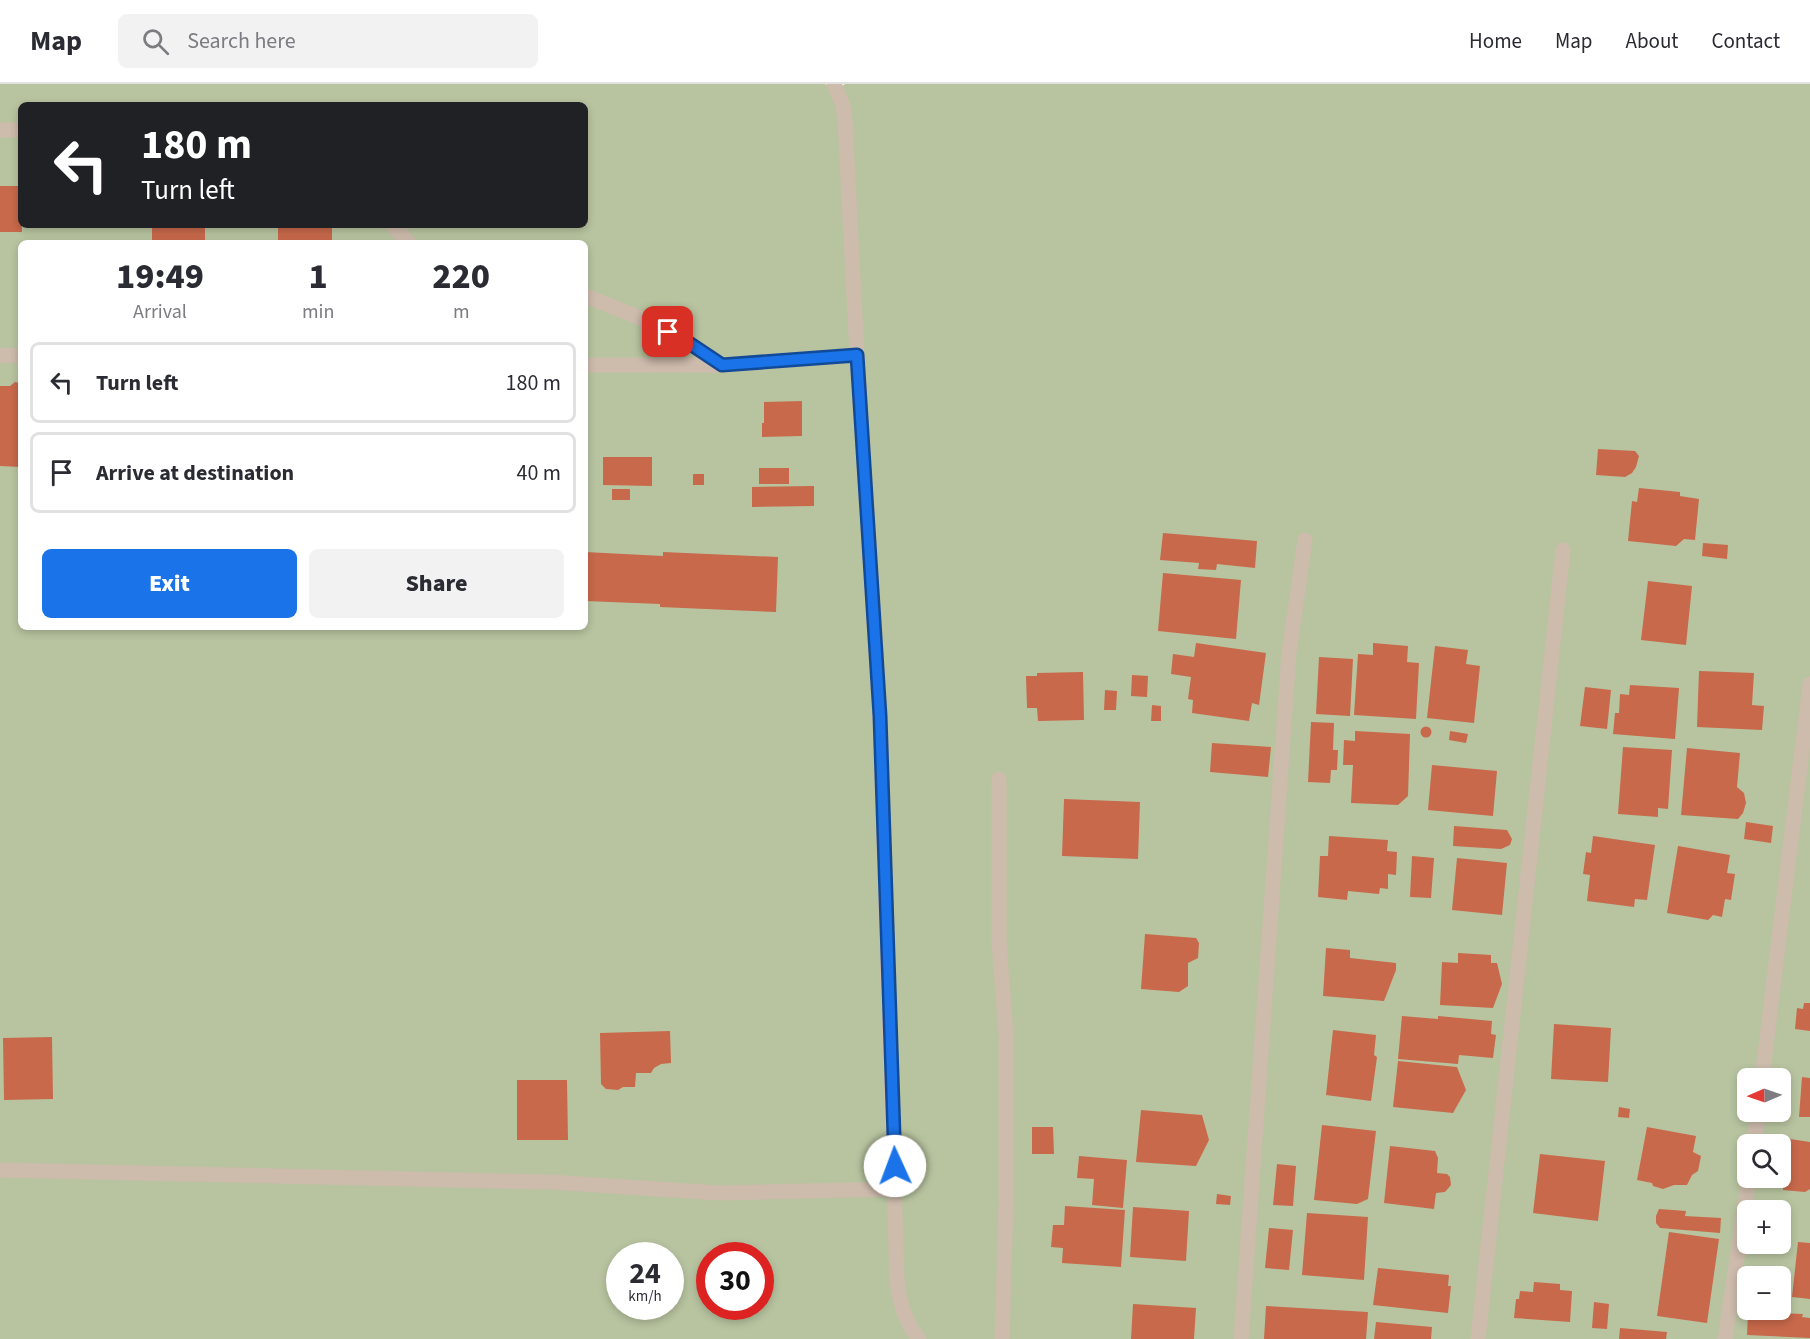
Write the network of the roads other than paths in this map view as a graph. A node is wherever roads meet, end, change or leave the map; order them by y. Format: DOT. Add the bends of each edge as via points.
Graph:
graph roads {
  1 [pos="837,85"];
  2 [pos="0,130"];
  3 [pos="18,130"];
  4 [pos="395,228"];
  5 [pos="406,240"];
  6 [pos="588,297"];
  7 [pos="0,355"];
  8 [pos="857,355"];
  9 [pos="18,356"];
  10 [pos="588,365"];
  11 [pos="722,365"];
  12 [pos="1305,540"];
  13 [pos="1563,550"];
  14 [pos="1810,684"];
  15 [pos="999,780"];
  16 [pos="1763,1068"];
  17 [pos="0,1170"];
  18 [pos="1748,1188"];
  19 [pos="895,1189"];
  20 [pos="919,1339"];
  21 [pos="1002,1339"];
  22 [pos="1241,1339"];
  23 [pos="1478,1339"];
  24 [pos="1725,1339"];
  1 -- 8 [label="street" via="845,122"];
  2 -- 3 [label="street"];
  4 -- 5 [label="street"];
  6 -- 11 [label="street" via="686,341"];
  7 -- 9 [label="street"];
  8 -- 11 [label="street"];
  8 -- 19 [label="street" via="880,716"];
  10 -- 11 [label="street"];
  12 -- 22 [label="street" via="1289,653"];
  13 -- 23 [label="street"];
  14 -- 16 [label="street"];
  15 -- 21 [label="street" via="999,941 1006,1035"];
  17 -- 19 [label="street" via="550,1182 719,1193"];
  18 -- 24 [label="street"];
  19 -- 20 [label="street" via="899,1298"];
}
